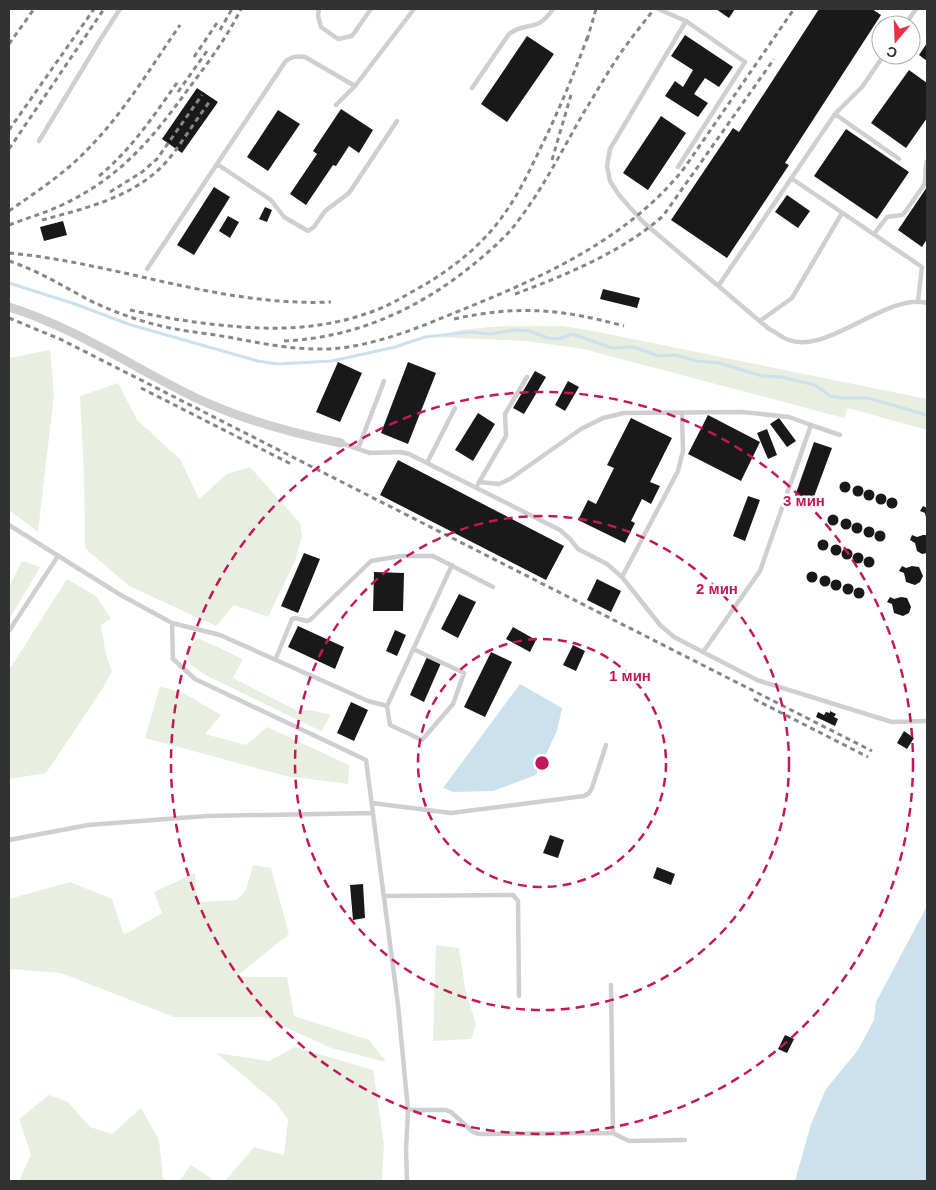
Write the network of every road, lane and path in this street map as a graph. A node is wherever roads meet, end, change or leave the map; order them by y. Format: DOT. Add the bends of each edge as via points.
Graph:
graph roads {
  1 [pos="120,9"];
  2 [pos="319,9"];
  3 [pos="371,9"];
  4 [pos="414,9"];
  5 [pos="553,9"];
  6 [pos="658,9"];
  7 [pos="686,21"];
  8 [pos="877,65"];
  9 [pos="355,86"];
  10 [pos="472,88"];
  11 [pos="336,105"];
  12 [pos="834,114"];
  13 [pos="397,121"];
  14 [pos="39,141"];
  15 [pos="899,158"];
  16 [pos="927,161"];
  17 [pos="217,164"];
  18 [pos="678,167"];
  19 [pos="791,178"];
  20 [pos="842,213"];
  21 [pos="874,234"];
  22 [pos="927,264"];
  23 [pos="922,267"];
  24 [pos="147,269"];
  25 [pos="718,285"];
  26 [pos="918,301"];
  27 [pos="927,303"];
  28 [pos="9,307"];
  29 [pos="760,321"];
  30 [pos="526,377"];
  31 [pos="384,381"];
  32 [pos="455,408"];
  33 [pos="682,413"];
  34 [pos="812,425"];
  35 [pos="840,434"];
  36 [pos="341,443"];
  37 [pos="358,449"];
  38 [pos="428,463"];
  39 [pos="479,482"];
  40 [pos="476,487"];
  41 [pos="9,525"];
  42 [pos="58,556"];
  43 [pos="452,565"];
  44 [pos="622,577"];
  45 [pos="493,587"];
  46 [pos="172,623"];
  47 [pos="9,631"];
  48 [pos="413,649"];
  49 [pos="703,652"];
  50 [pos="276,658"];
  51 [pos="387,706"];
  52 [pos="927,720"];
  53 [pos="606,745"];
  54 [pos="372,803"];
  55 [pos="373,813"];
  56 [pos="9,840"];
  57 [pos="384,896"];
  58 [pos="610,984"];
  59 [pos="519,996"];
  60 [pos="408,1110"];
  61 [pos="613,1133"];
  62 [pos="685,1140"];
  63 [pos="407,1181"];
  1 -- 14 [label="lane"];
  2 -- 3 [label="lane" via="321,27 338,39 352,36"];
  4 -- 9 [label="lane"];
  5 -- 10 [label="lane" via="540,24 509,34"];
  6 -- 7 [label="lane"];
  7 -- 18 [label="lane" via="745,62"];
  7 -- 25 [label="lane" via="610,149 608,174 614,188 649,228"];
  8 -- 12 [label="lane" via="862,87"];
  9 -- 11 [label="lane"];
  9 -- 17 [label="lane" via="305,57 290,57"];
  12 -- 15 [label="lane"];
  12 -- 19 [label="lane"];
  13 -- 17 [label="lane" via="349,193 325,211 308,231 284,217 271,200"];
  16 -- 21 [label="lane" via="926,180 905,212 887,217"];
  17 -- 24 [label="lane"];
  19 -- 20 [label="lane"];
  19 -- 25 [label="lane"];
  20 -- 21 [label="lane"];
  20 -- 29 [label="lane" via="792,298"];
  21 -- 23 [label="lane"];
  22 -- 23 [label="lane"];
  23 -- 26 [label="lane"];
  25 -- 29 [label="lane"];
  26 -- 27 [label="lane"];
  26 -- 29 [label="lane" via="889,308 822,339 806,343 790,341"];
  28 -- 36 [label="street" via="67,330 220,408 290,432"];
  30 -- 39 [label="lane" via="505,414 506,436"];
  31 -- 37 [label="lane"];
  32 -- 38 [label="lane"];
  33 -- 34 [label="lane" via="751,413 789,417"];
  33 -- 39 [label="lane" via="624,413 603,418 581,429 510,479 499,484"];
  33 -- 44 [label="lane" via="682,460 678,471"];
  34 -- 35 [label="lane"];
  34 -- 49 [label="lane" via="760,571"];
  36 -- 37 [label="lane"];
  37 -- 38 [label="lane" via="370,453 401,452"];
  38 -- 40 [label="lane"];
  39 -- 40 [label="lane"];
  40 -- 44 [label="lane" via="560,530 578,549 607,564"];
  41 -- 42 [label="lane"];
  42 -- 46 [label="lane"];
  42 -- 47 [label="lane"];
  43 -- 45 [label="lane"];
  43 -- 48 [label="lane"];
  43 -- 50 [label="lane" via="424,555 371,560 310,620 292,619"];
  44 -- 49 [label="lane" via="660,625 674,637"];
  46 -- 50 [label="lane" via="220,635"];
  46 -- 54 [label="lane" via="173,659 195,679 366,760"];
  48 -- 51 [label="lane"];
  48 -- 51 [label="lane" via="464,673 453,704 422,740 390,725"];
  49 -- 52 [label="lane" via="758,680 892,722"];
  50 -- 51 [label="lane" via="368,701"];
  53 -- 54 [label="lane" via="592,788 584,796 451,814"];
  54 -- 55 [label="lane"];
  55 -- 56 [label="lane" via="206,816 88,824"];
  55 -- 57 [label="lane"];
  57 -- 59 [label="lane" via="513,895 518,901"];
  57 -- 60 [label="lane"];
  58 -- 61 [label="lane"];
  60 -- 61 [label="lane" via="446,1110 479,1134"];
  60 -- 63 [label="lane"];
  61 -- 62 [label="lane" via="629,1141"];
}
